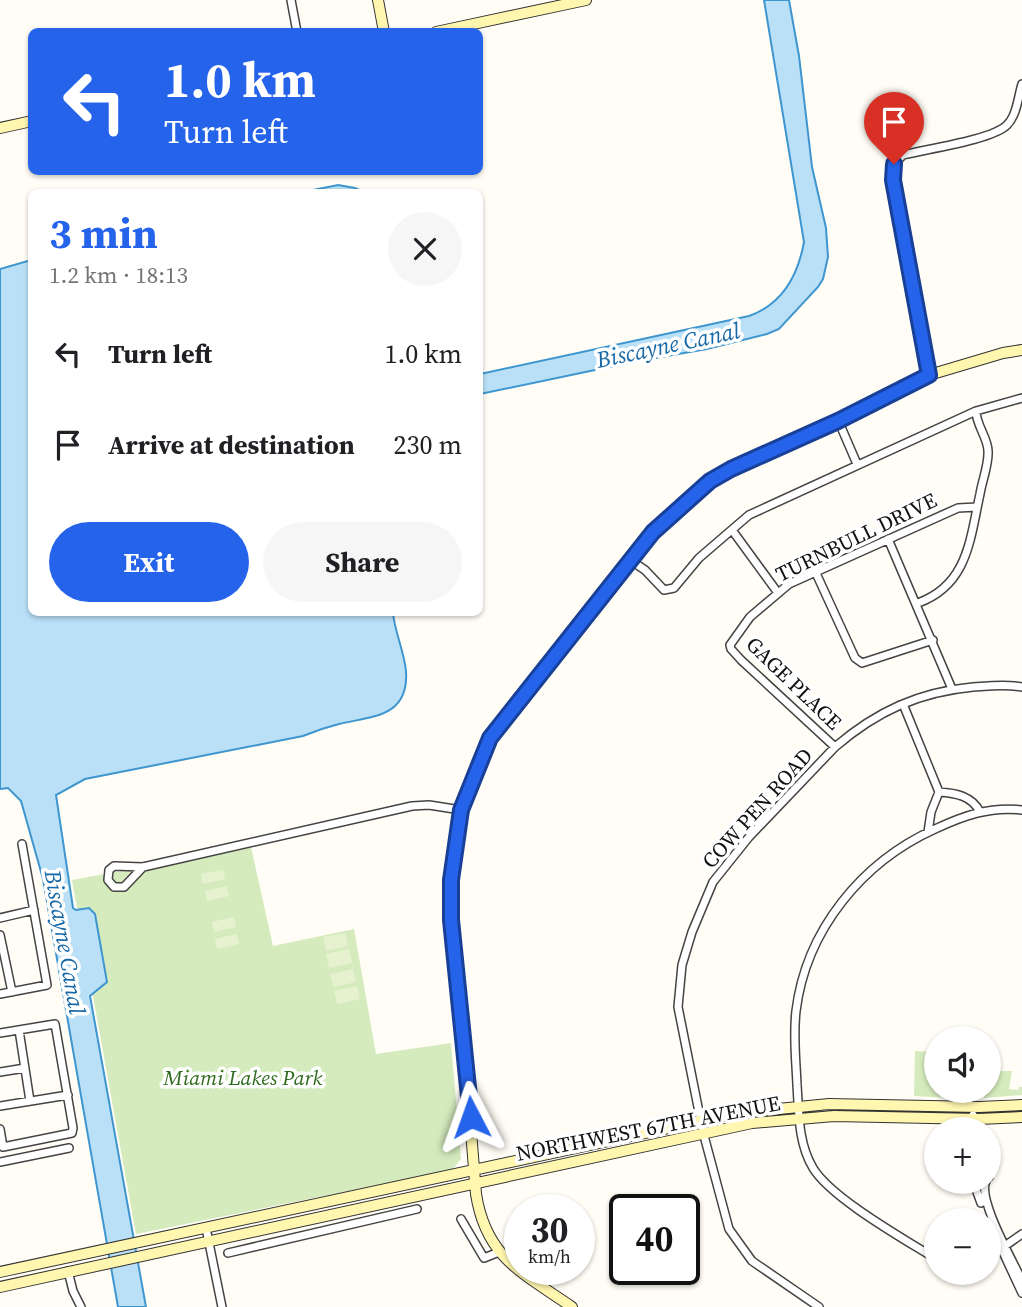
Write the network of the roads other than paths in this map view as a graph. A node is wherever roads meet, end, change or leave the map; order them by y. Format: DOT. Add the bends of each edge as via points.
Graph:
graph roads {
  1 [pos="291,0"];
  2 [pos="378,0"];
  3 [pos="586,0"];
  4 [pos="296,28"];
  5 [pos="383,28"];
  6 [pos="455,28"];
  7 [pos="1022,84"];
  8 [pos="28,122"];
  9 [pos="0,128"];
  10 [pos="1022,350"];
  11 [pos="929,375"];
  12 [pos="1022,398"];
  13 [pos="976,411"];
  14 [pos="838,421"];
  15 [pos="857,464"];
  16 [pos="977,507"];
  17 [pos="732,530"];
  18 [pos="888,539"];
  19 [pos="630,561"];
  20 [pos="816,571"];
  21 [pos="778,593"];
  22 [pos="918,603"];
  23 [pos="933,639"];
  24 [pos="730,645"];
  25 [pos="1022,687"];
  26 [pos="952,689"];
  27 [pos="903,704"];
  28 [pos="835,747"];
  29 [pos="939,792"];
  30 [pos="461,810"];
  31 [pos="1022,810"];
  32 [pos="980,812"];
  33 [pos="928,832"];
  34 [pos="22,844"];
  35 [pos="143,867"];
  36 [pos="34,910"];
  37 [pos="0,918"];
  38 [pos="0,935"];
  39 [pos="2,954"];
  40 [pos="12,992"];
  41 [pos="0,994"];
  42 [pos="19,1030"];
  43 [pos="0,1033"];
  44 [pos="24,1068"];
  45 [pos="0,1072"];
  46 [pos="68,1095"];
  47 [pos="30,1101"];
  48 [pos="1022,1105"];
  49 [pos="0,1106"];
  50 [pos="798,1106"];
  51 [pos="799,1117"];
  52 [pos="924,1117"];
  53 [pos="969,1117"];
  54 [pos="980,1117"];
  55 [pos="1001,1117"];
  56 [pos="1022,1117"];
  57 [pos="701,1121"];
  58 [pos="0,1129"];
  59 [pos="703,1132"];
  60 [pos="69,1148"];
  61 [pos="0,1162"];
  62 [pos="475,1171"];
  63 [pos="475,1183"];
  64 [pos="984,1194"];
  65 [pos="340,1201"];
  66 [pos="417,1209"];
  67 [pos="342,1213"];
  68 [pos="461,1219"];
  69 [pos="206,1228"];
  70 [pos="1022,1234"];
  71 [pos="209,1241"];
  72 [pos="1001,1243"];
  73 [pos="1004,1248"];
  74 [pos="1001,1250"];
  75 [pos="924,1251"];
  76 [pos="499,1252"];
  77 [pos="228,1253"];
  78 [pos="85,1255"];
  79 [pos="47,1262"];
  80 [pos="0,1272"];
  81 [pos="68,1272"];
  82 [pos="1022,1281"];
  83 [pos="0,1287"];
  84 [pos="1022,1293"];
  85 [pos="81,1307"];
  86 [pos="222,1307"];
  87 [pos="572,1307"];
  88 [pos="820,1307"];
  1 -- 4 [label="street"];
  2 -- 5 [label="main road"];
  3 -- 6 [label="main road"];
  7 -- 11 [label="street" via="1006,126 989,135 903,155 894,164 893,180"];
  8 -- 9 [label="main road"];
  10 -- 11 [label="main road"];
  11 -- 14 [label="main road"];
  12 -- 13 [label="street"];
  13 -- 15 [label="street"];
  13 -- 16 [label="street" via="989,451"];
  14 -- 15 [label="street"];
  14 -- 19 [label="main road" via="715,477 668,517"];
  15 -- 17 [label="street" via="749,515"];
  16 -- 18 [label="street, TURNBULL DRIVE" via="958,508"];
  16 -- 22 [label="street" via="968,554 935,597"];
  17 -- 19 [label="street" via="669,590"];
  17 -- 21 [label="street"];
  18 -- 20 [label="street, TURNBULL DRIVE"];
  18 -- 22 [label="street"];
  19 -- 30 [label="main road" via="490,738"];
  20 -- 21 [label="street, TURNBULL DRIVE"];
  20 -- 23 [label="street" via="855,658 862,663"];
  21 -- 24 [label="street, TURNBULL DRIVE" via="750,617"];
  22 -- 23 [label="street"];
  23 -- 26 [label="street"];
  24 -- 28 [label="street, GAGE PLACE"];
  25 -- 26 [label="street, COW PEN ROAD"];
  26 -- 27 [label="street, COW PEN ROAD" via="930,692"];
  27 -- 28 [label="street, COW PEN ROAD" via="877,716"];
  27 -- 29 [label="street"];
  28 -- 57 [label="street, COW PEN ROAD" via="713,882 692,932 682,965 678,1007"];
  29 -- 32 [label="street" via="975,802"];
  29 -- 33 [label="street"];
  30 -- 35 [label="street" via="412,806"];
  30 -- 62 [label="main road" via="453,854 451,920"];
  31 -- 32 [label="street"];
  32 -- 33 [label="street"];
  33 -- 50 [label="street" via="892,852 858,882 815,946 796,1010"];
  34 -- 36 [label="street"];
  35 -- 35 [label="street" via="114,866 108,880 114,887 124,887"];
  36 -- 37 [label="street"];
  36 -- 40 [label="street" via="47,985"];
  38 -- 39 [label="street"];
  39 -- 40 [label="street"];
  40 -- 41 [label="street"];
  42 -- 43 [label="street"];
  42 -- 44 [label="street"];
  42 -- 46 [label="street" via="55,1024"];
  44 -- 45 [label="street"];
  44 -- 47 [label="street"];
  46 -- 47 [label="street"];
  46 -- 58 [label="street" via="72,1133 3,1147"];
  47 -- 49 [label="street"];
  48 -- 54 [label="main road, NORTHWEST 67TH AVENUE"];
  50 -- 51 [label="street"];
  50 -- 53 [label="main road, NORTHWEST 67TH AVENUE" via="872,1104"];
  50 -- 57 [label="main road, NORTHWEST 67TH AVENUE"];
  51 -- 52 [label="main road, NORTHWEST 67TH AVENUE"];
  51 -- 59 [label="main road, NORTHWEST 67TH AVENUE"];
  51 -- 75 [label="street" via="805,1152 826,1184"];
  55 -- 56 [label="main road, NORTHWEST 67TH AVENUE"];
  57 -- 59 [label="street, COW PEN ROAD"];
  57 -- 62 [label="main road, NORTHWEST 67TH AVENUE"];
  59 -- 63 [label="main road, NORTHWEST 67TH AVENUE"];
  59 -- 88 [label="street, COW PEN ROAD" via="729,1228 752,1261"];
  60 -- 61 [label="street"];
  62 -- 63 [label="main road"];
  62 -- 65 [label="main road, NORTHWEST 67TH AVENUE"];
  63 -- 67 [label="main road, NORTHWEST 67TH AVENUE"];
  63 -- 76 [label="main road" via="479,1214"];
  64 -- 73 [label="street"];
  65 -- 67 [label="main road"];
  65 -- 69 [label="main road, NORTHWEST 67TH AVENUE"];
  66 -- 77 [label="street"];
  67 -- 71 [label="main road, NORTHWEST 67TH AVENUE"];
  68 -- 76 [label="street" via="484,1258"];
  69 -- 71 [label="street"];
  69 -- 78 [label="main road, NORTHWEST 67TH AVENUE"];
  70 -- 73 [label="street"];
  71 -- 81 [label="main road, NORTHWEST 67TH AVENUE"];
  71 -- 86 [label="street"];
  72 -- 73 [label="street"];
  73 -- 74 [label="street"];
  73 -- 82 [label="street"];
  73 -- 84 [label="street"];
  76 -- 87 [label="main road" via="509,1264"];
  78 -- 79 [label="main road, NORTHWEST 67TH AVENUE"];
  78 -- 81 [label="main road"];
  79 -- 80 [label="main road, NORTHWEST 67TH AVENUE"];
  79 -- 81 [label="main road"];
  81 -- 83 [label="main road, NORTHWEST 67TH AVENUE"];
  81 -- 85 [label="street"];
}
